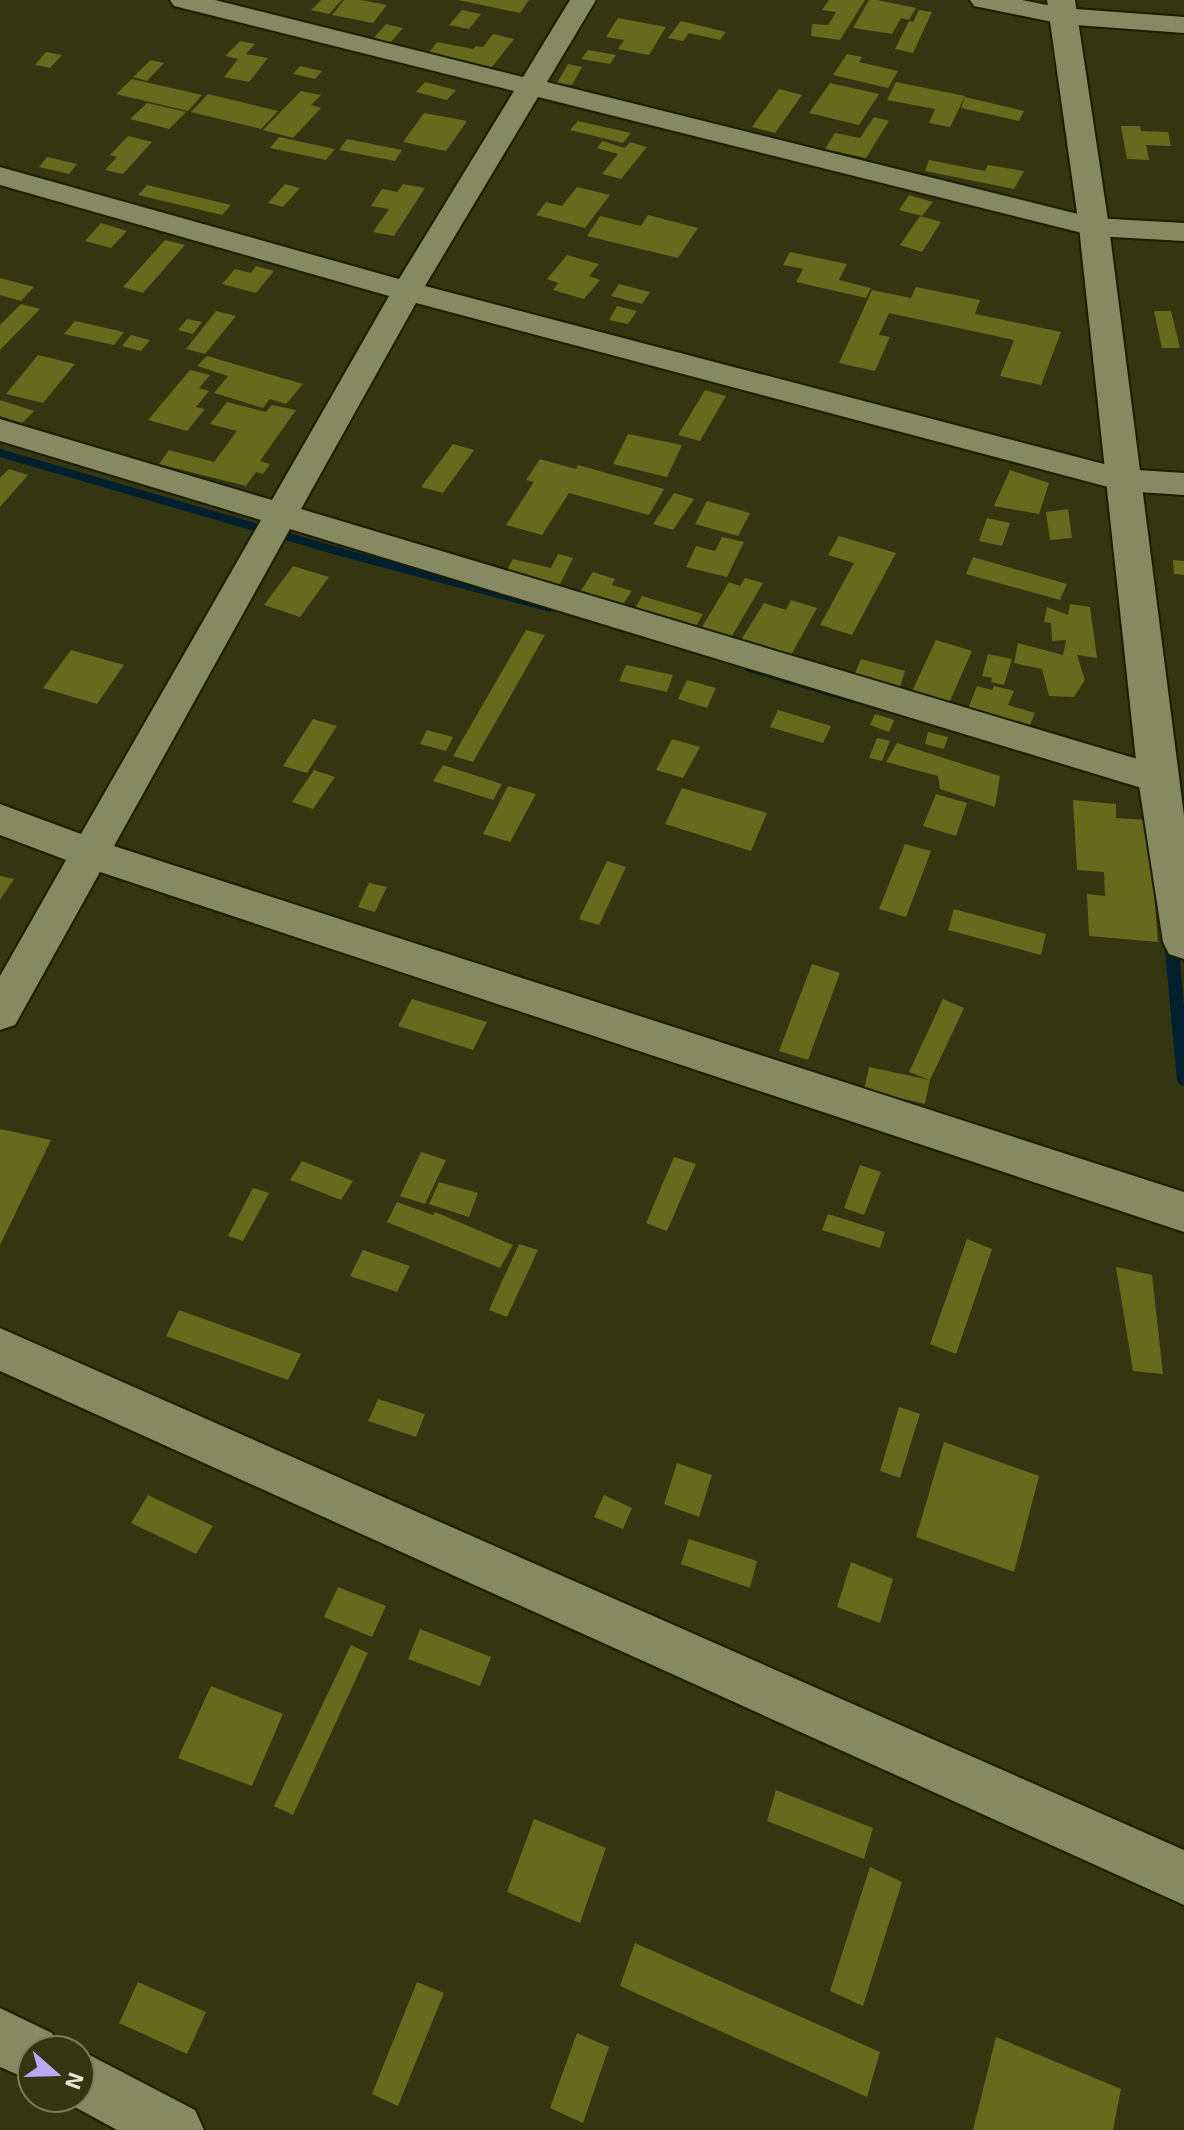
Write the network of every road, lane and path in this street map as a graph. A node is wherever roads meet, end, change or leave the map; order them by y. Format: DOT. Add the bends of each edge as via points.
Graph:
graph roads {
  1 [pos="183,0"];
  2 [pos="583,0"];
  3 [pos="983,0"];
  4 [pos="1061,8"];
  5 [pos="1184,25"];
  6 [pos="528,88"];
  7 [pos="0,176"];
  8 [pos="1094,227"];
  9 [pos="1184,232"];
  10 [pos="407,291"];
  11 [pos="0,430"];
  12 [pos="1123,480"];
  13 [pos="1184,484"];
  14 [pos="281,518"];
  15 [pos="1158,779"];
  16 [pos="0,819"];
  17 [pos="1176,838"];
  18 [pos="88,853"];
  19 [pos="1184,942"];
  20 [pos="0,1013"];
  21 [pos="1184,1212"];
  22 [pos="0,1349"];
  23 [pos="1184,1878"];
  24 [pos="96,2088"];
  25 [pos="175,2130"];
  1 -- 6 [label="street"];
  2 -- 6 [label="street"];
  3 -- 4 [label="street"];
  4 -- 5 [label="street"];
  4 -- 8 [label="street"];
  6 -- 8 [label="street"];
  6 -- 10 [label="street"];
  7 -- 10 [label="street"];
  8 -- 9 [label="street"];
  8 -- 12 [label="street"];
  10 -- 12 [label="street"];
  10 -- 14 [label="street"];
  11 -- 14 [label="street"];
  12 -- 13 [label="street"];
  12 -- 15 [label="street"];
  14 -- 15 [label="street"];
  14 -- 18 [label="street"];
  15 -- 17 [label="street"];
  16 -- 18 [label="street"];
  17 -- 19 [label="street"];
  18 -- 20 [label="street"];
  18 -- 21 [label="street"];
  22 -- 23 [label="street"];
  24 -- 25 [label="street"];
}
